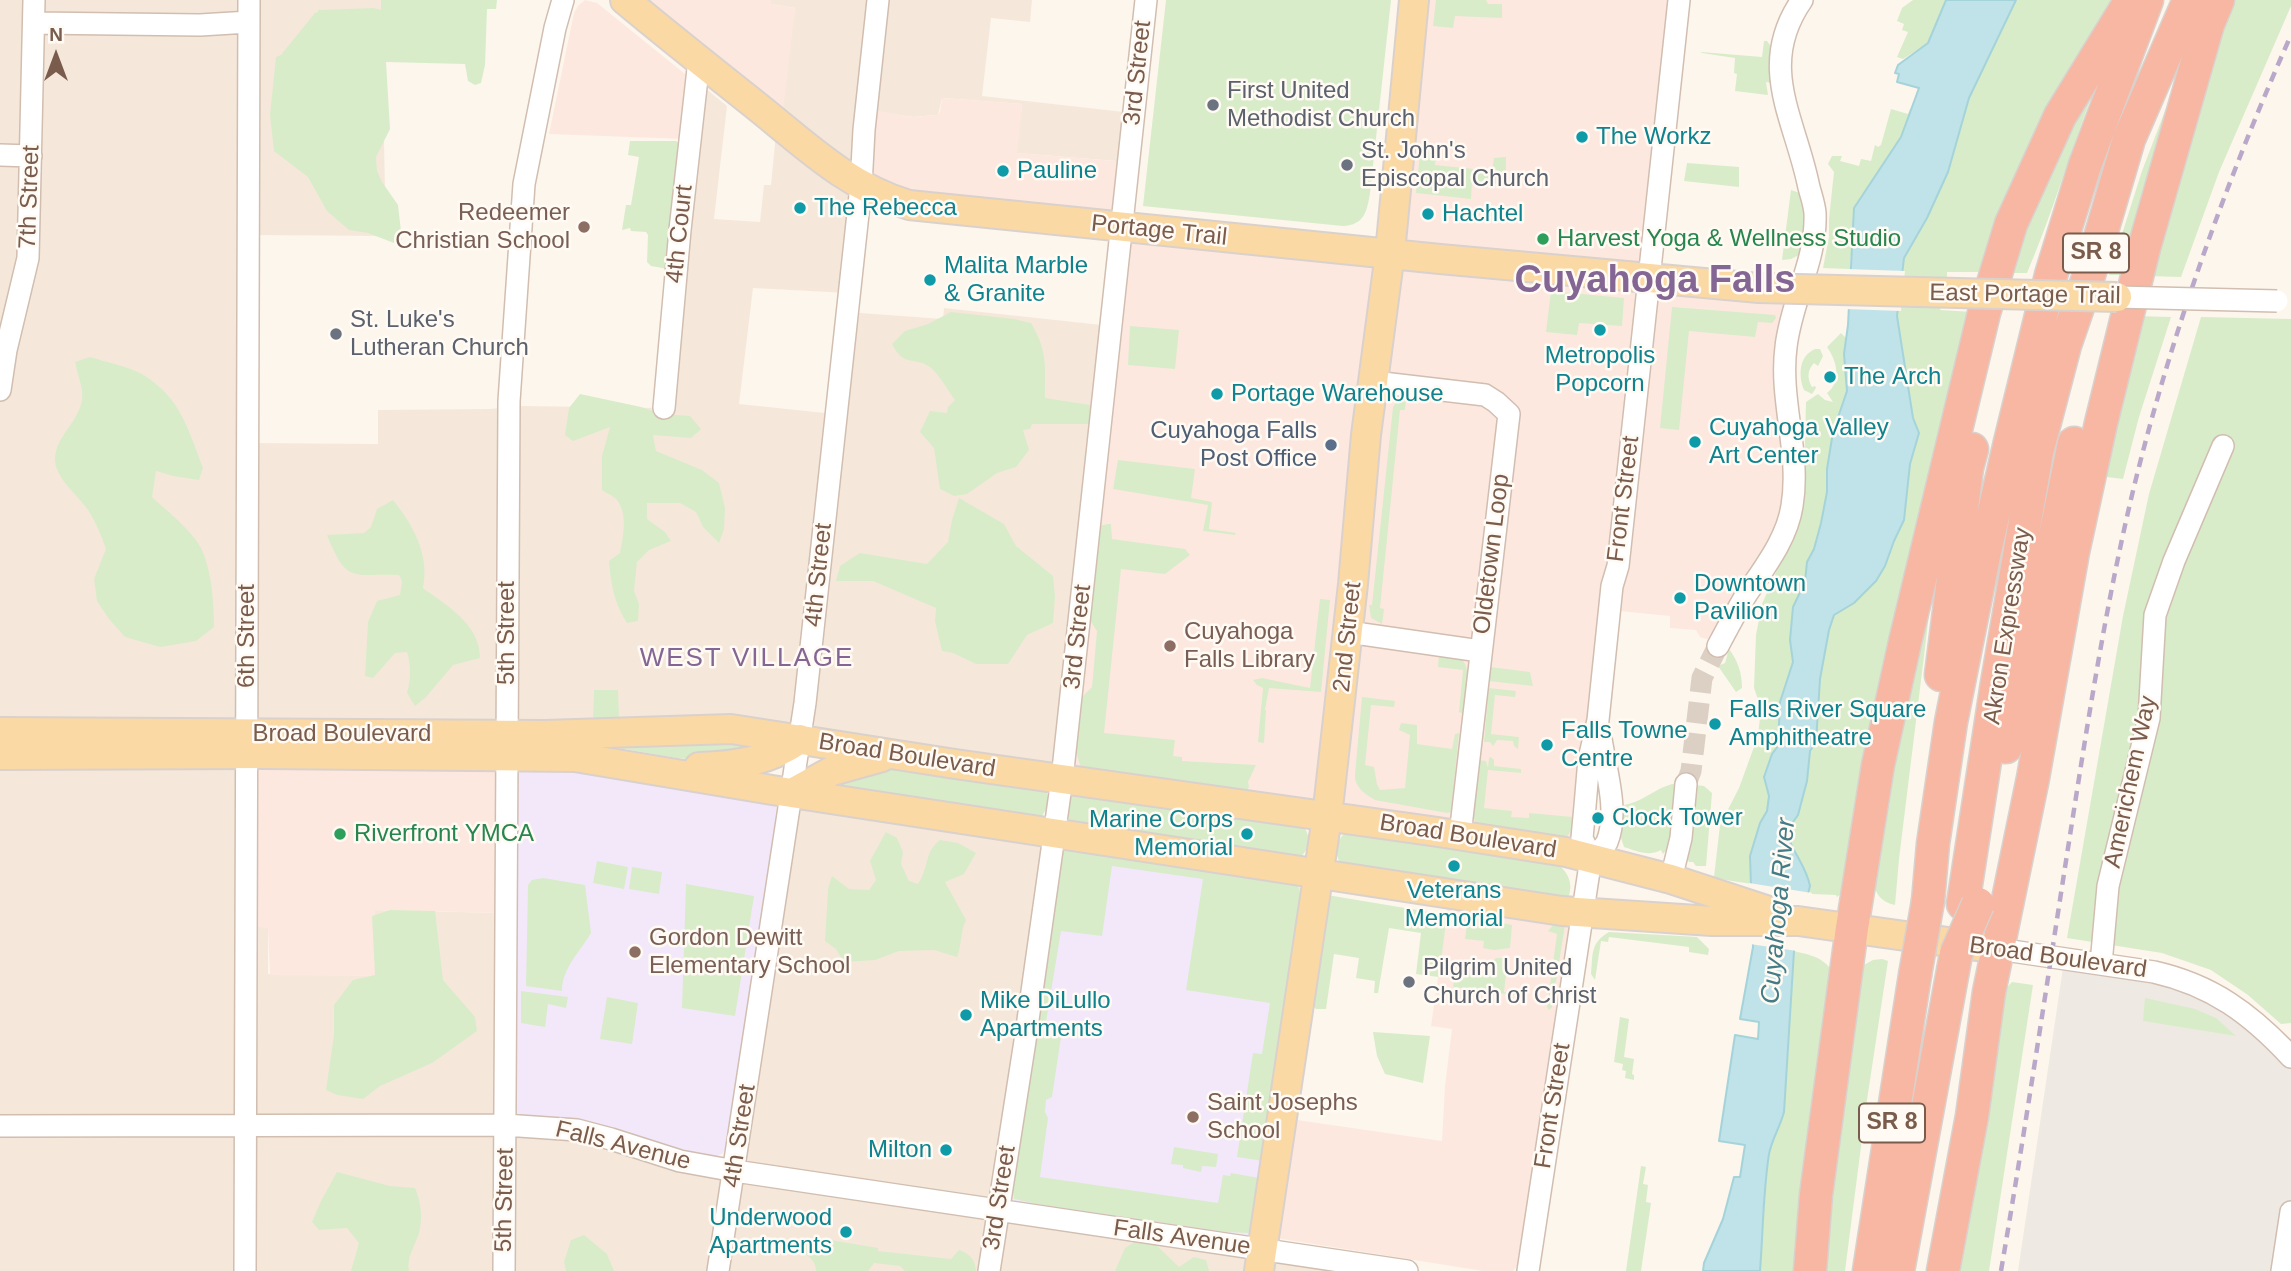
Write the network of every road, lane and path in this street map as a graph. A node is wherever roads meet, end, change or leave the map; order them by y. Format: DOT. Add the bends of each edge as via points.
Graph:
graph roads {
  1 [pos="34,0"];
  2 [pos="249,0"];
  3 [pos="563,0"];
  4 [pos="625,0"];
  5 [pos="878,0"];
  6 [pos="1146,0"];
  7 [pos="1415,0"];
  8 [pos="1679,0"];
  9 [pos="1802,0"];
  10 [pos="2131,0"];
  11 [pos="2147,0"];
  12 [pos="2189,0"];
  13 [pos="2218,0"];
  14 [pos="249,22"];
  15 [pos="34,23"];
  16 [pos="699,60"];
  17 [pos="0,155"];
  18 [pos="31,156"];
  19 [pos="861,186"];
  20 [pos="1121,227"];
  21 [pos="1390,253"];
  22 [pos="1649,279"];
  23 [pos="1759,288"];
  24 [pos="2007,294"];
  25 [pos="2117,297"];
  26 [pos="2284,301"];
  27 [pos="1374,382"];
  28 [pos="0,390"];
  29 [pos="664,408"];
  30 [pos="2223,446"];
  31 [pos="1348,632"];
  32 [pos="1718,646"];
  33 [pos="1480,651"];
  34 [pos="0,732"];
  35 [pos="800,739"];
  36 [pos="246,743"];
  37 [pos="506,745"];
  38 [pos="896,754"];
  39 [pos="0,755"];
  40 [pos="650,769"];
  41 [pos="1062,779"];
  42 [pos="1686,784"];
  43 [pos="792,793"];
  44 [pos="1327,817"];
  45 [pos="1055,832"];
  46 [pos="1460,835"];
  47 [pos="1933,844"];
  48 [pos="1591,858"];
  49 [pos="1319,872"];
  50 [pos="1671,879"];
  51 [pos="1971,904"];
  52 [pos="1714,906"];
  53 [pos="1584,914"];
  54 [pos="1798,921"];
  55 [pos="1839,926"];
  56 [pos="1998,949"];
  57 [pos="2101,964"];
  58 [pos="2291,1057"];
  59 [pos="505,1125"];
  60 [pos="0,1126"];
  61 [pos="245,1126"];
  62 [pos="735,1171"];
  63 [pos="998,1211"];
  64 [pos="2291,1213"];
  65 [pos="1261,1260"];
  66 [pos="245,1271"];
  67 [pos="504,1271"];
  68 [pos="718,1271"];
  69 [pos="989,1271"];
  70 [pos="1407,1271"];
  71 [pos="1528,1271"];
  72 [pos="1810,1271"];
  73 [pos="1869,1271"];
  74 [pos="1898,1271"];
  75 [pos="1944,1271"];
  76 [pos="2282,1271"];
  1 -- 15 [label="street, 7th Street"];
  2 -- 14 [label="street, 6th Street"];
  3 -- 37 [label="street, 5th Street" via="528,161 519,230 508,426"];
  4 -- 16 [label="main road, Portage Trail"];
  5 -- 19 [label="street, 4th Street"];
  6 -- 20 [label="street, 3rd Street"];
  7 -- 21 [label="main road, 2nd Street"];
  8 -- 22 [label="street, Front Street"];
  9 -- 32 [label="street" via="1787,27 1780,73 1815,211 1814,246 1786,348 1795,486 1789,520"];
  10 -- 55 [label="highway" via="2060,116 2011,224 1995,272"];
  11 -- 47 [label="highway, Akron Expressway / SR 8" via="2085,165 2048,286 1985,551 1951,722"];
  12 -- 51 [label="highway, Akron Expressway / SR 8" via="2129,139 2065,345 2038,452 1997,683"];
  13 -- 56 [label="highway" via="2147,236 2101,423"];
  14 -- 15 [label="street"];
  14 -- 36 [label="street, 6th Street"];
  15 -- 18 [label="street, 7th Street"];
  16 -- 19 [label="main road, Portage Trail"];
  16 -- 29 [label="street, 4th Court"];
  17 -- 18 [label="street"];
  18 -- 28 [label="street, 7th Street" via="28,258"];
  19 -- 20 [label="main road, Portage Trail" via="890,199 931,208"];
  19 -- 35 [label="street, 4th Street"];
  20 -- 21 [label="main road, Portage Trail"];
  20 -- 41 [label="street, 3rd Street"];
  21 -- 22 [label="main road, Portage Trail"];
  21 -- 27 [label="main road, 2nd Street"];
  22 -- 23 [label="main road, Portage Trail"];
  22 -- 48 [label="street, Front Street" via="1598,720 1611,791 1610,821 1606,844"];
  23 -- 24 [label="main road, East Portage Trail, bridge"];
  24 -- 25 [label="main road, East Portage Trail, bridge"];
  24 -- 47 [label="highway" via="1967,468 1936,719"];
  25 -- 26 [label="street, East Portage Trail, bridge"];
  25 -- 51 [label="highway" via="2079,422 2032,649"];
  27 -- 31 [label="main road, 2nd Street"];
  27 -- 33 [label="street, Oldetown Loop" via="1485,396 1508,414"];
  30 -- 57 [label="street, Americhem Way" via="2155,615 2150,718 2108,886"];
  31 -- 33 [label="street"];
  31 -- 44 [label="main road, 2nd Street"];
  33 -- 46 [label="street, Oldetown Loop"];
  34 -- 36 [label="main road, Broad Boulevard"];
  35 -- 37 [label="main road, Broad Boulevard" via="701,729"];
  35 -- 38 [label="main road, Broad Boulevard"];
  35 -- 40 [label="main road" via="773,755 744,762"];
  35 -- 43 [label="street, 4th Street"];
  36 -- 37 [label="main road, Broad Boulevard"];
  36 -- 39 [label="main road, Broad Boulevard"];
  36 -- 61 [label="street, 6th Street"];
  37 -- 40 [label="main road, Broad Boulevard"];
  37 -- 59 [label="street, 5th Street"];
  38 -- 41 [label="main road, Broad Boulevard"];
  38 -- 43 [label="main road" via="841,768"];
  40 -- 43 [label="main road, Broad Boulevard"];
  41 -- 44 [label="main road, Broad Boulevard"];
  41 -- 45 [label="street, 3rd Street"];
  42 -- 50 [label="street"];
  43 -- 45 [label="main road, Broad Boulevard"];
  43 -- 62 [label="street, 4th Street"];
  44 -- 46 [label="main road, Broad Boulevard"];
  44 -- 49 [label="main road, 2nd Street"];
  45 -- 49 [label="main road, Broad Boulevard"];
  45 -- 63 [label="street, 3rd Street"];
  46 -- 48 [label="main road, Broad Boulevard"];
  47 -- 73 [label="highway, Akron Expressway / SR 8, bridge" via="1928,901"];
  48 -- 50 [label="main road, Broad Boulevard"];
  48 -- 53 [label="street, Front Street"];
  49 -- 53 [label="main road, Broad Boulevard"];
  49 -- 65 [label="main road, 2nd Street"];
  50 -- 52 [label="main road, Broad Boulevard"];
  51 -- 74 [label="highway, Akron Expressway / SR 8, bridge" via="1954,966"];
  52 -- 53 [label="main road, Broad Boulevard"];
  52 -- 54 [label="main road, Broad Boulevard"];
  52 -- 54 [label="main road, Broad Boulevard" via="1758,907"];
  53 -- 71 [label="street, Front Street"];
  54 -- 55 [label="main road, Broad Boulevard"];
  55 -- 56 [label="main road, Broad Boulevard"];
  55 -- 72 [label="highway"];
  56 -- 57 [label="street, Broad Boulevard"];
  56 -- 75 [label="highway"];
  57 -- 58 [label="street, Broad Boulevard" via="2175,976 2217,994 2252,1018"];
  59 -- 61 [label="street, Falls Avenue"];
  59 -- 62 [label="street, Falls Avenue" via="577,1130 668,1158"];
  59 -- 67 [label="street, 5th Street"];
  60 -- 61 [label="street, Falls Avenue"];
  61 -- 66 [label="street, 6th Street"];
  62 -- 63 [label="street, Falls Avenue"];
  62 -- 68 [label="street, 4th Street"];
  63 -- 65 [label="street, Falls Avenue"];
  63 -- 69 [label="street, 3rd Street"];
  64 -- 76 [label="street"];
  65 -- 70 [label="street, Falls Avenue"];
}
